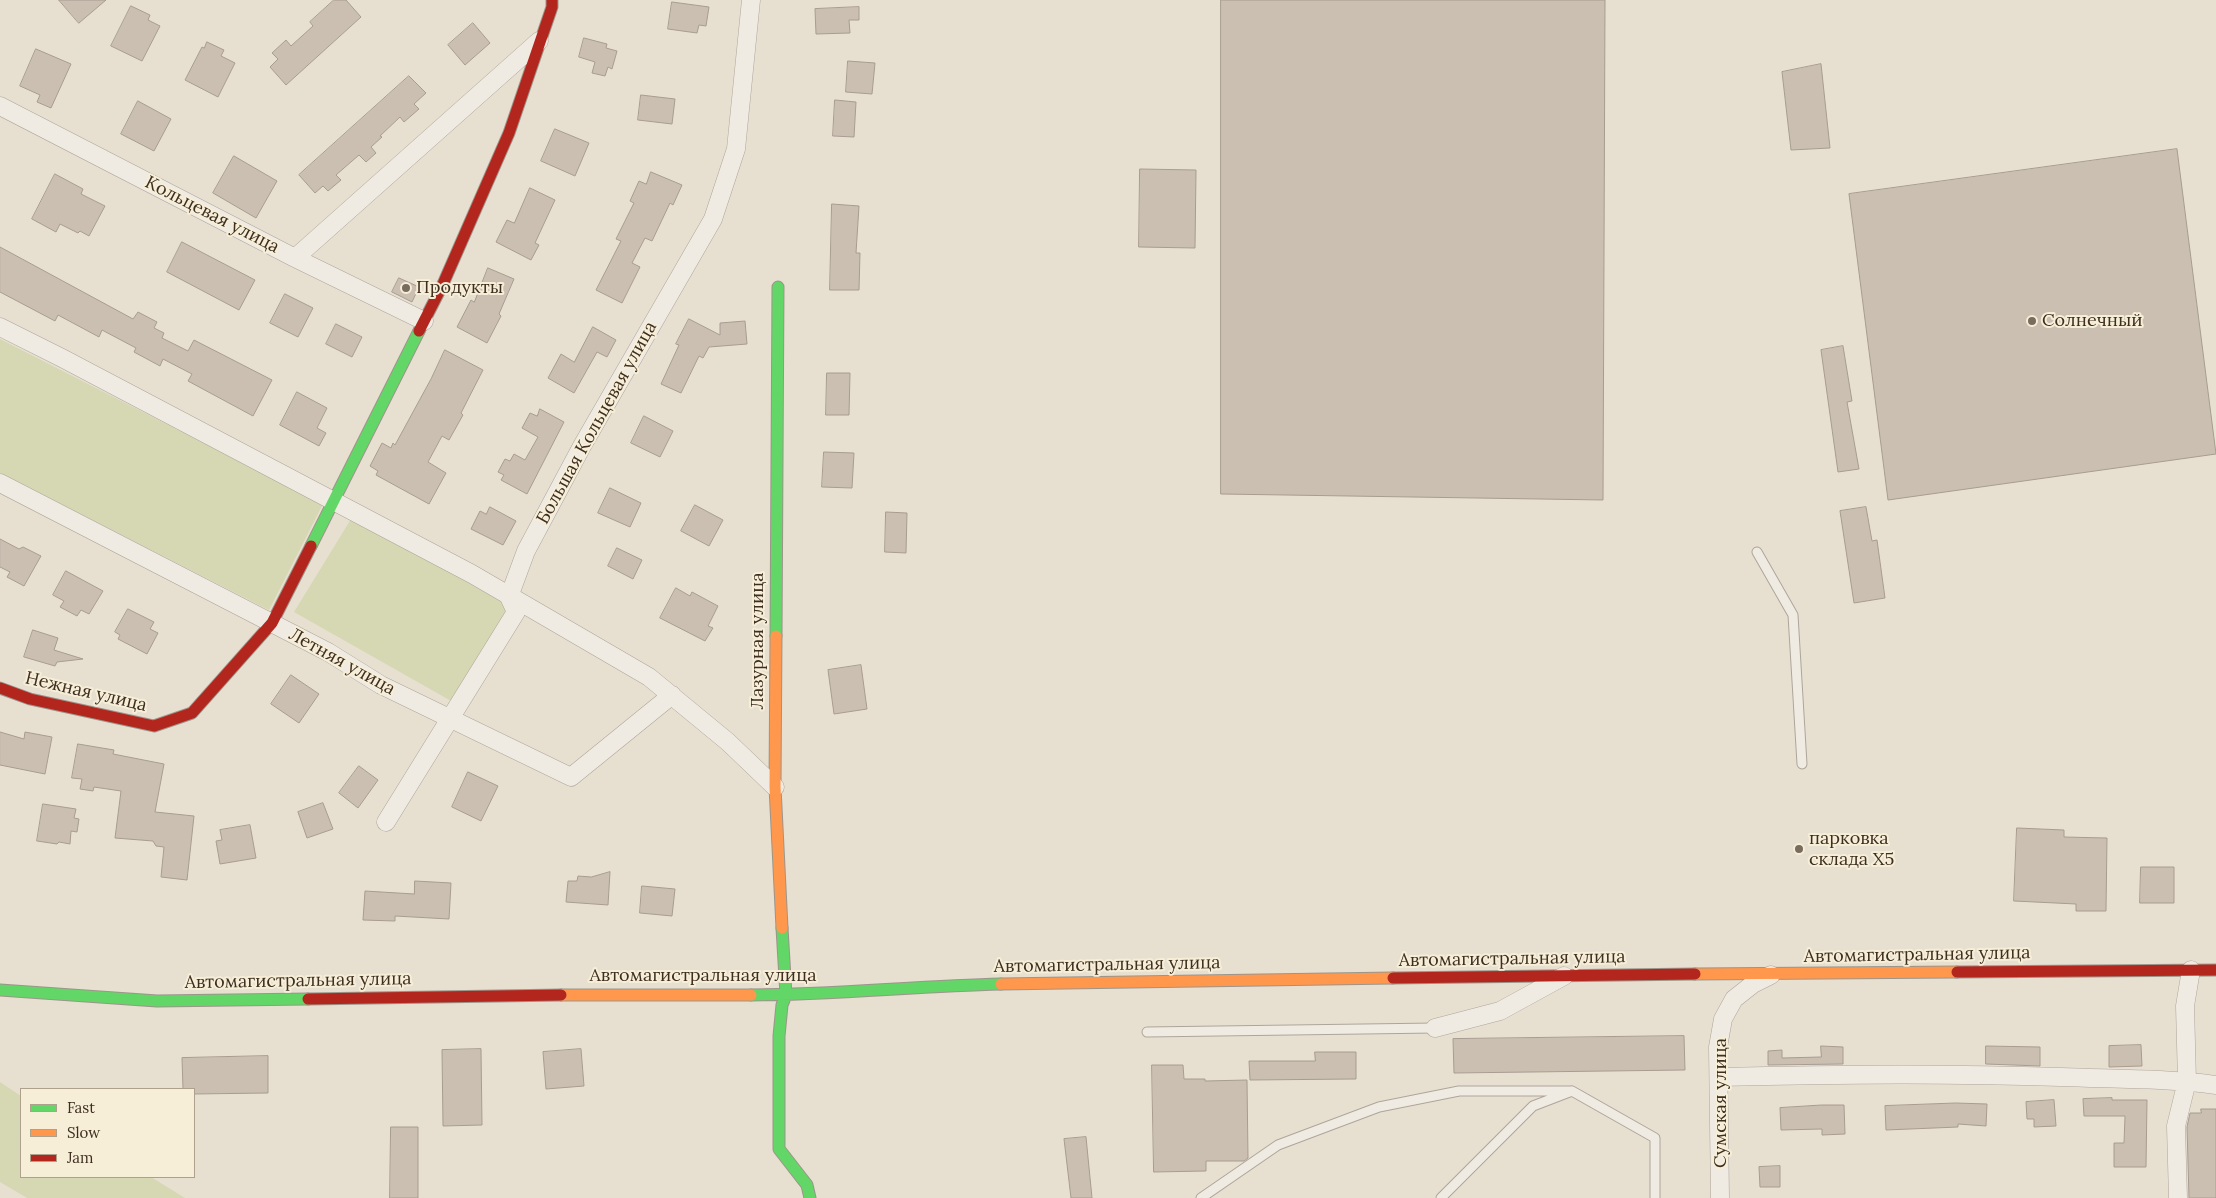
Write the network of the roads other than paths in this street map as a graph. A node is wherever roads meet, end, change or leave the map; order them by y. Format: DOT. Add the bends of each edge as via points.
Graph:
graph roads {
  1 [pos="552,0"];
  2 [pos="751,0"];
  3 [pos="539,41"];
  4 [pos="0,106"];
  5 [pos="295,258"];
  6 [pos="778,287"];
  7 [pos="424,320"];
  8 [pos="0,328"];
  9 [pos="0,483"];
  10 [pos="334,500"];
  11 [pos="1757,552"];
  12 [pos="509,597"];
  13 [pos="272,623"];
  14 [pos="0,688"];
  15 [pos="672,695"];
  16 [pos="450,719"];
  17 [pos="1802,764"];
  18 [pos="775,786"];
  19 [pos="386,822"];
  20 [pos="2191,970"];
  21 [pos="2216,970"];
  22 [pos="1774,974"];
  23 [pos="1567,975"];
  24 [pos="0,990"];
  25 [pos="786,995"];
  26 [pos="1435,1028"];
  27 [pos="1147,1032"];
  28 [pos="1719,1077"];
  29 [pos="2187,1081"];
  30 [pos="2216,1085"];
  31 [pos="1572,1091"];
  32 [pos="810,1198"];
  33 [pos="1201,1198"];
  34 [pos="1441,1198"];
  35 [pos="1655,1198"];
  36 [pos="1720,1198"];
  37 [pos="2178,1198"];
  1 -- 3 [label="street"];
  2 -- 12 [label="street, Большая Кольцевая улица" via="736,149 713,220 582,446 526,552"];
  3 -- 5 [label="street"];
  3 -- 7 [label="street" via="509,133"];
  4 -- 5 [label="street, Кольцевая улица"];
  5 -- 7 [label="street, Кольцевая улица"];
  6 -- 18 [label="street, Лазурная улица"];
  7 -- 10 [label="street"];
  8 -- 10 [label="street"];
  9 -- 13 [label="street, Летняя улица"];
  10 -- 12 [label="street"];
  10 -- 13 [label="street"];
  11 -- 17 [label="lane" via="1793,615"];
  12 -- 15 [label="street" via="649,677"];
  12 -- 16 [label="street, Большая Кольцевая улица" via="516,612"];
  13 -- 14 [label="street, Нежная улица" via="192,712 154,726 30,699"];
  13 -- 16 [label="street, Летняя улица" via="381,685"];
  15 -- 16 [label="street, Летняя улица" via="571,777"];
  15 -- 18 [label="street"];
  16 -- 19 [label="street, Большая Кольцевая улица"];
  18 -- 25 [label="street, Лазурная улица"];
  20 -- 21 [label="street, Автомагистральная улица"];
  20 -- 22 [label="street, Автомагистральная улица"];
  20 -- 29 [label="street" via="2185,1006"];
  22 -- 23 [label="street, Автомагистральная улица"];
  22 -- 28 [label="street, Сумская улица" via="1753,984 1734,999 1723,1019 1718,1047"];
  23 -- 25 [label="street, Автомагистральная улица" via="953,985"];
  23 -- 26 [label="street" via="1500,1011"];
  24 -- 25 [label="street, Автомагистральная улица" via="157,1001"];
  25 -- 32 [label="street, Лазурная улица" via="779,1036 779,1149 807,1185"];
  26 -- 27 [label="lane"];
  28 -- 29 [label="street" via="2031,1076"];
  28 -- 36 [label="street, Сумская улица"];
  29 -- 30 [label="street"];
  29 -- 37 [label="street" via="2176,1126"];
  31 -- 33 [label="lane" via="1459,1091 1379,1106 1278,1145"];
  31 -- 34 [label="lane" via="1533,1106"];
  31 -- 35 [label="lane" via="1655,1138"];
}
